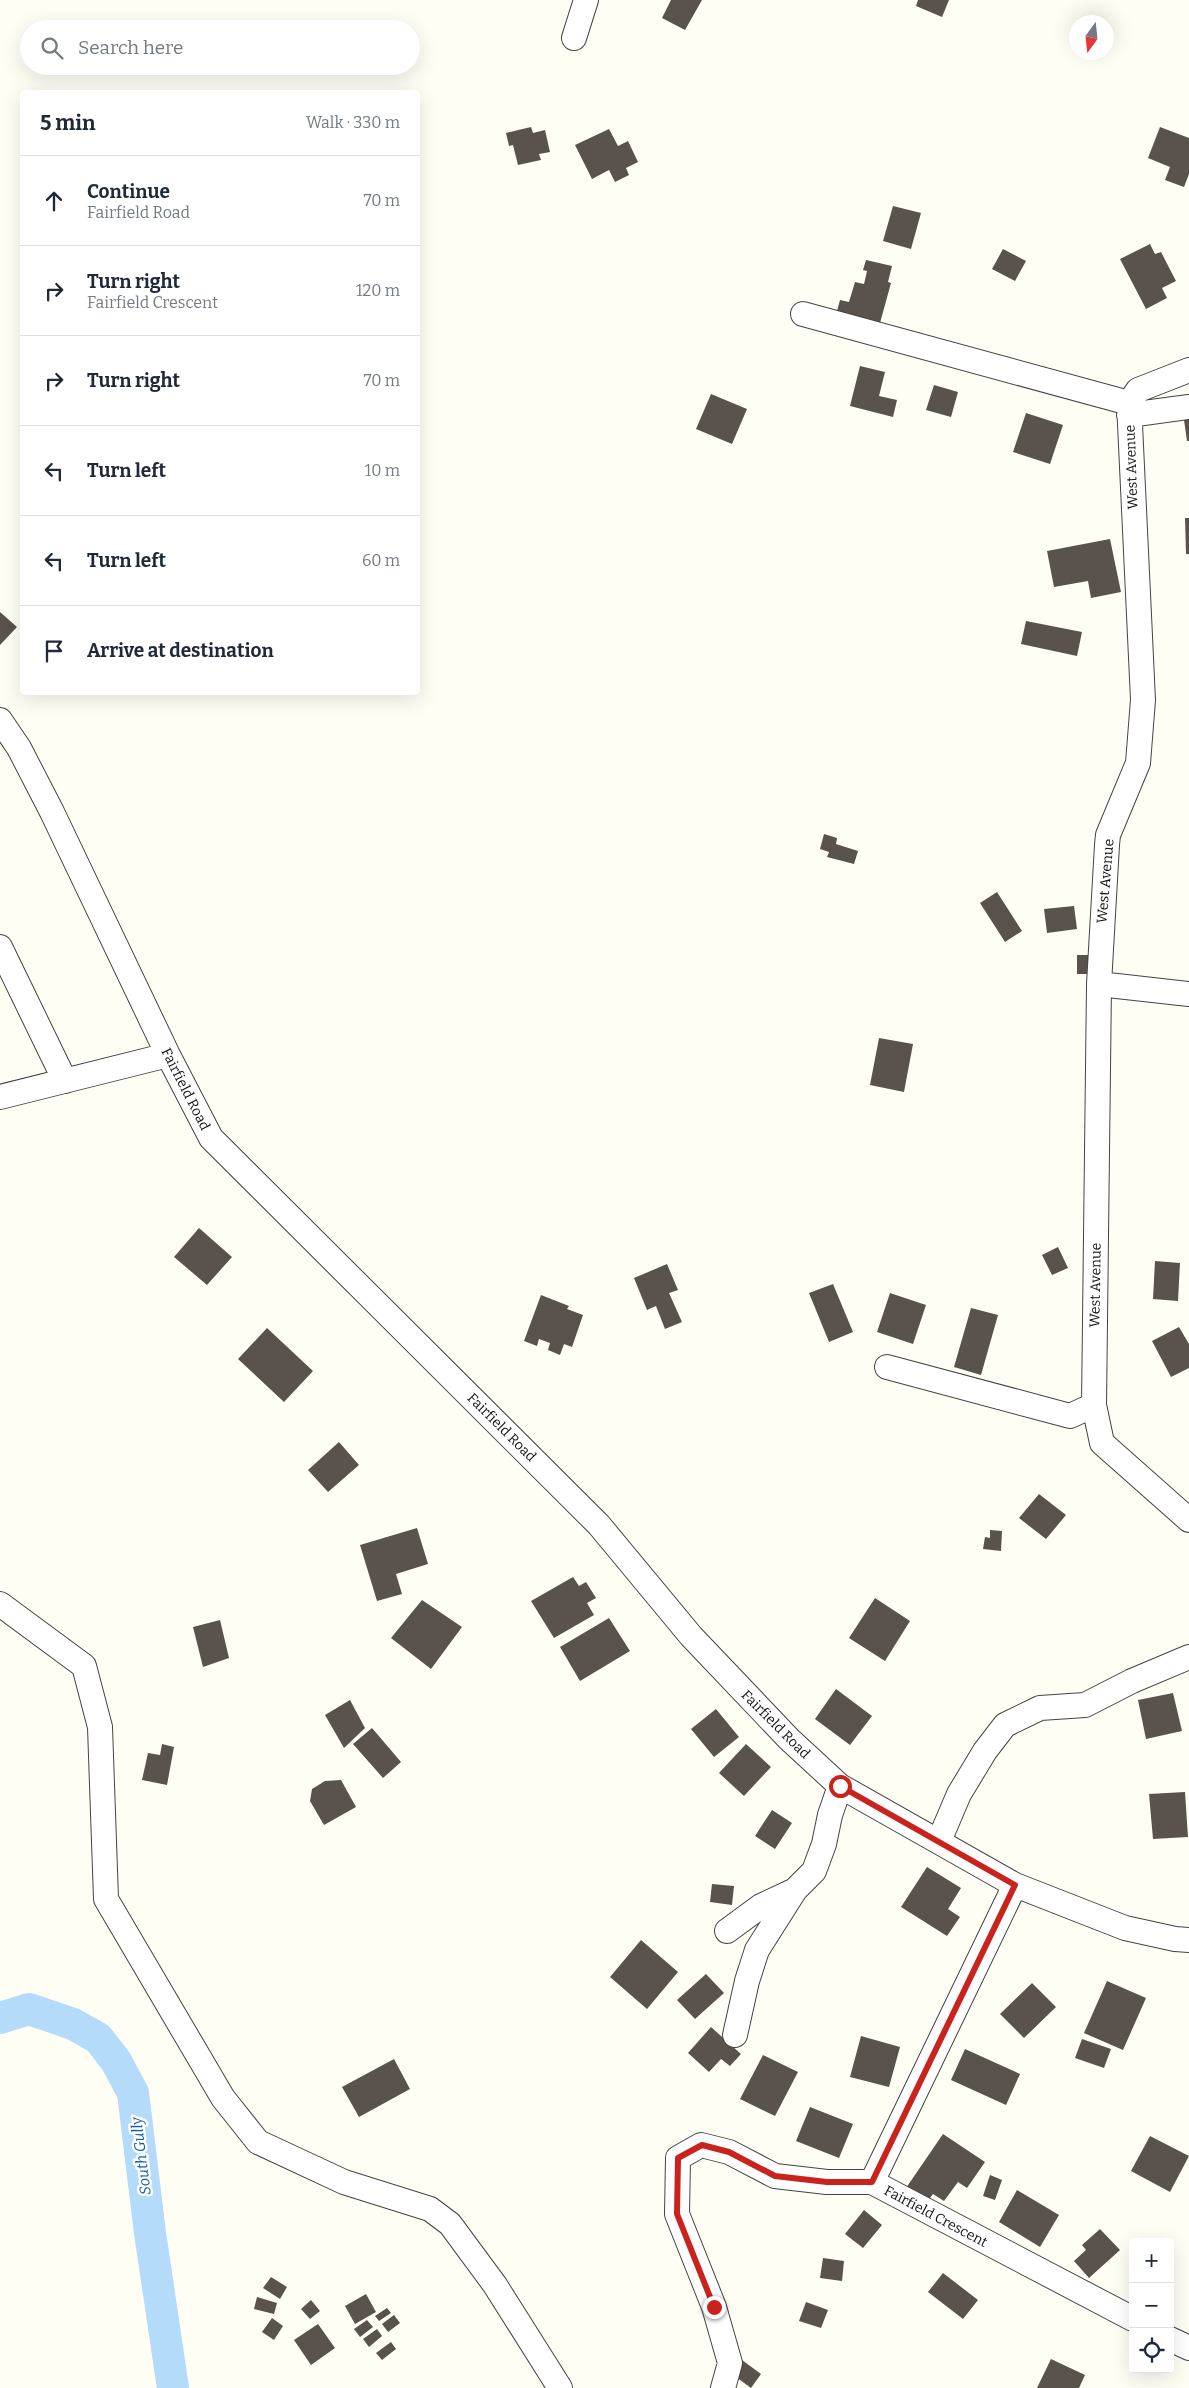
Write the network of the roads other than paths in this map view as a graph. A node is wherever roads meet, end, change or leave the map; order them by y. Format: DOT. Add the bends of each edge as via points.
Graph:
graph roads {
  1 [pos="586,0"];
  2 [pos="574,38"];
  3 [pos="804,314"];
  4 [pos="1189,370"];
  5 [pos="1189,407"];
  6 [pos="1129,409"];
  7 [pos="0,720"];
  8 [pos="0,947"];
  9 [pos="1099,984"];
  10 [pos="1189,994"];
  11 [pos="168,1055"];
  12 [pos="65,1081"];
  13 [pos="0,1097"];
  14 [pos="887,1366"];
  15 [pos="1094,1405"];
  16 [pos="1189,1520"];
  17 [pos="0,1604"];
  18 [pos="1189,1657"];
  19 [pos="840,1786"];
  20 [pos="939,1841"];
  21 [pos="1015,1885"];
  22 [pos="794,1890"];
  23 [pos="728,1931"];
  24 [pos="1189,1940"];
  25 [pos="735,2035"];
  26 [pos="872,2182"];
  27 [pos="1129,2317"];
  28 [pos="1174,2341"];
  29 [pos="1189,2348"];
  30 [pos="560,2388"];
  31 [pos="723,2388"];
  1 -- 2 [label="street"];
  3 -- 6 [label="street"];
  4 -- 6 [label="street" via="1138,390"];
  5 -- 6 [label="street"];
  6 -- 9 [label="street, West Avenue" via="1143,700 1138,763 1108,835"];
  7 -- 11 [label="street, Fairfield Road" via="19,748 52,812"];
  8 -- 12 [label="street"];
  9 -- 10 [label="street"];
  9 -- 15 [label="street, West Avenue"];
  11 -- 12 [label="street"];
  11 -- 19 [label="street, Fairfield Road" via="211,1138 599,1525 691,1636 789,1739"];
  12 -- 13 [label="street"];
  14 -- 15 [label="street" via="1070,1416"];
  15 -- 16 [label="street, West Avenue" via="1102,1443"];
  17 -- 30 [label="street" via="84,1666 100,1727 106,1899 223,2098 258,2142 344,2182 430,2209 450,2224 495,2285"];
  18 -- 20 [label="street" via="1085,1705 1040,1708 1005,1725 959,1794"];
  19 -- 20 [label="street, Fairfield Road"];
  19 -- 22 [label="street" via="814,1871"];
  20 -- 21 [label="street, Fairfield Road"];
  21 -- 24 [label="street, Fairfield Road" via="1125,1928"];
  21 -- 26 [label="street, Fairfield Crescent"];
  22 -- 23 [label="street" via="761,1906"];
  22 -- 25 [label="street" via="757,1950"];
  26 -- 27 [label="street, Fairfield Crescent"];
  26 -- 31 [label="street" via="827,2182 775,2176 729,2152 702,2145 678,2158 677,2214 714,2307 730,2363"];
  28 -- 29 [label="street"];
}
